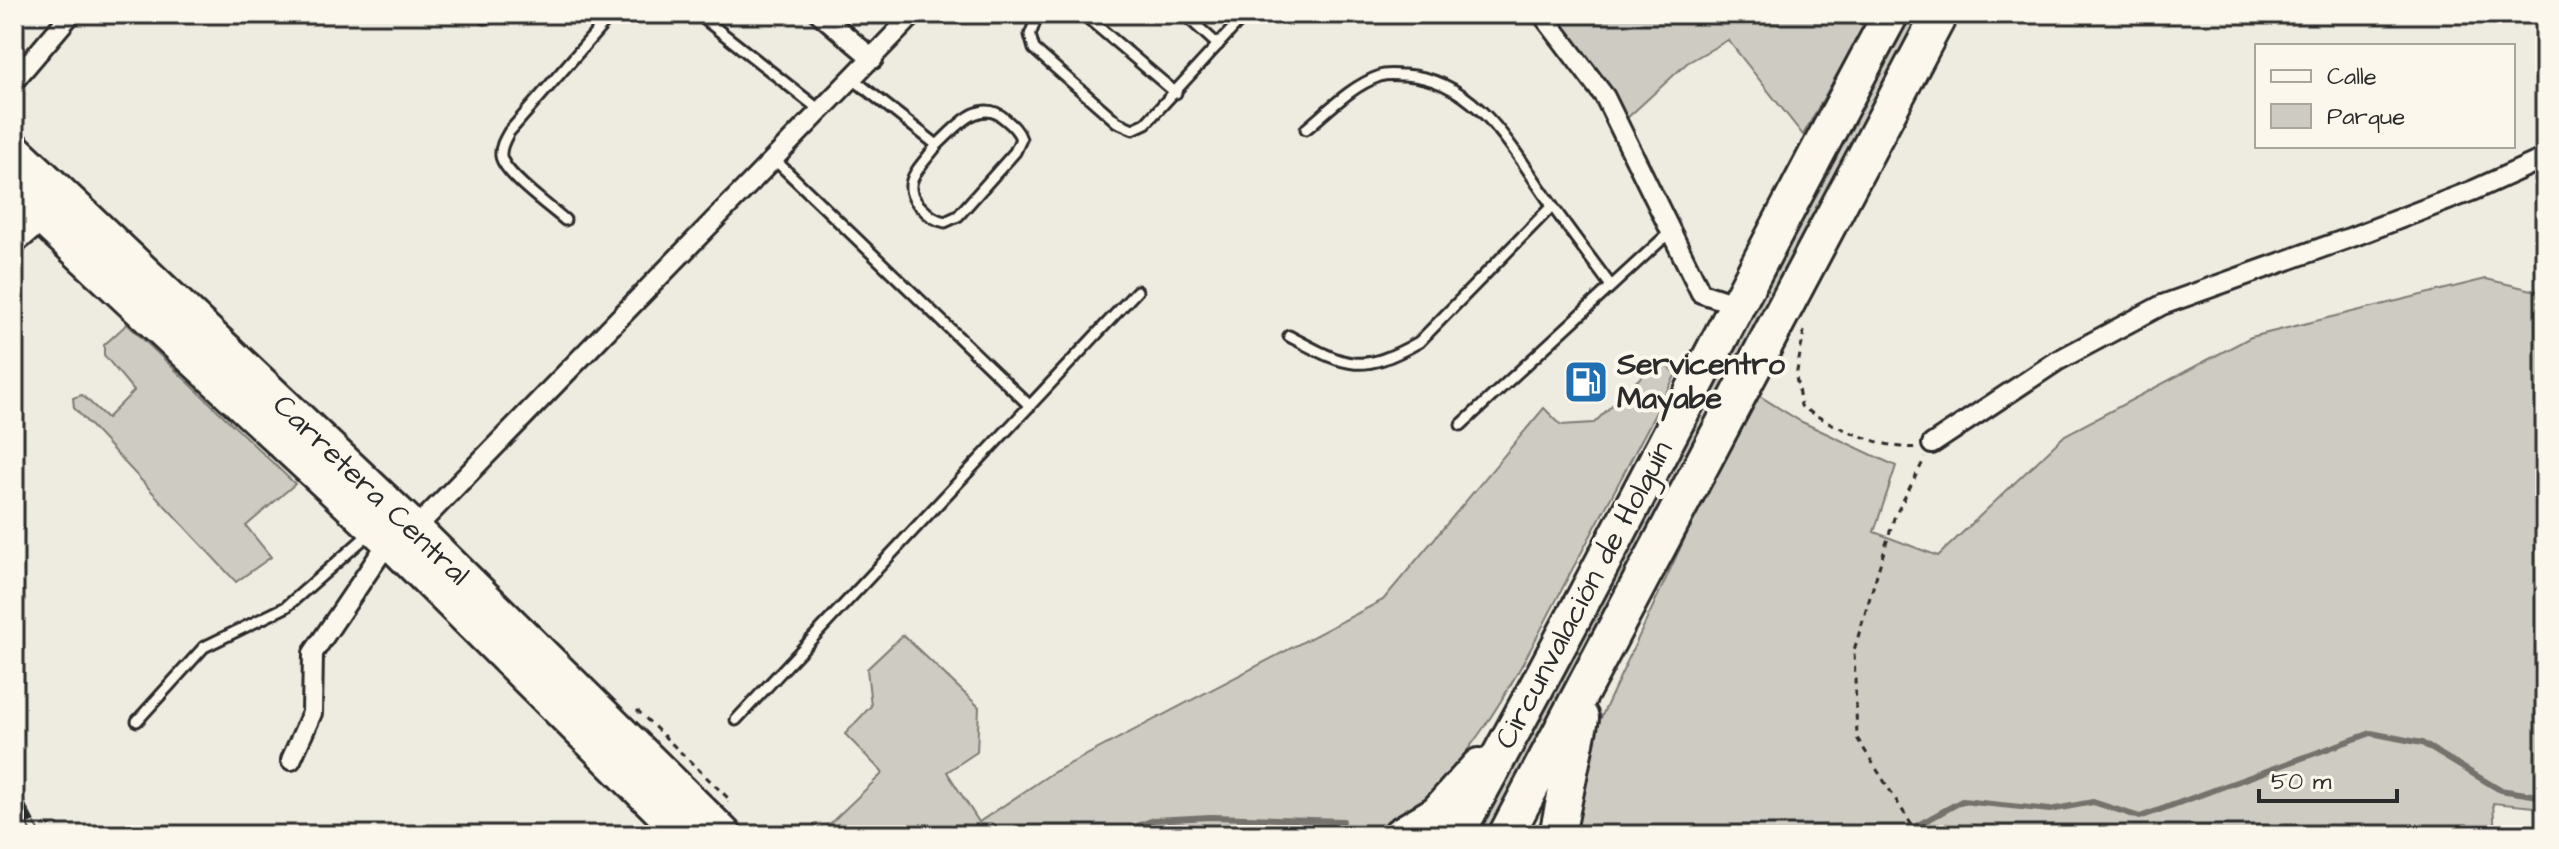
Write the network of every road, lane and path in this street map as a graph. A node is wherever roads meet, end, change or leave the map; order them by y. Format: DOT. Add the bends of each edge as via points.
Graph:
graph roads {
  1 [pos="71,14"];
  2 [pos="612,14"];
  3 [pos="698,14"];
  4 [pos="820,14"];
  5 [pos="843,14"];
  6 [pos="914,14"];
  7 [pos="1038,14"];
  8 [pos="1083,14"];
  9 [pos="1184,14"];
  10 [pos="1246,14"];
  11 [pos="1542,14"];
  12 [pos="1891,14"];
  13 [pos="1940,14"];
  14 [pos="841,33"];
  15 [pos="1218,45"];
  16 [pos="873,59"];
  17 [pos="853,79"];
  18 [pos="14,81"];
  19 [pos="1176,93"];
  20 [pos="822,111"];
  21 [pos="1306,129"];
  22 [pos="937,145"];
  23 [pos="14,150"];
  24 [pos="2545,158"];
  25 [pos="775,160"];
  26 [pos="14,191"];
  27 [pos="1552,206"];
  28 [pos="55,210"];
  29 [pos="565,220"];
  30 [pos="1670,232"];
  31 [pos="14,245"];
  32 [pos="1611,286"];
  33 [pos="1137,291"];
  34 [pos="1735,304"];
  35 [pos="1806,319"];
  36 [pos="1289,336"];
  37 [pos="1030,406"];
  38 [pos="1461,425"];
  39 [pos="1932,444"];
  40 [pos="394,537"];
  41 [pos="1547,671"];
  42 [pos="1589,680"];
  43 [pos="736,720"];
  44 [pos="137,721"];
  45 [pos="291,760"];
  46 [pos="713,831"];
  47 [pos="1400,835"];
  48 [pos="1456,835"];
  49 [pos="1506,835"];
  50 [pos="1557,835"];
  51 [pos="1918,835"];
  1 -- 18 [label="street"];
  2 -- 29 [label="lane" via="501,146 501,159 510,173"];
  3 -- 20 [label="lane"];
  4 -- 14 [label="street"];
  5 -- 14 [label="lane"];
  6 -- 16 [label="street"];
  7 -- 19 [label="lane" via="1030,35 1034,49 1126,127 1146,123"];
  8 -- 19 [label="lane"];
  9 -- 15 [label="lane"];
  10 -- 15 [label="lane"];
  11 -- 30 [label="street" via="1605,97"];
  12 -- 34 [label="highway, Circunvalación de Holguín"];
  13 -- 42 [label="highway, Circunvalación de Holguín"];
  14 -- 16 [label="street"];
  15 -- 19 [label="lane"];
  16 -- 17 [label="street"];
  17 -- 20 [label="street"];
  17 -- 22 [label="lane"];
  20 -- 25 [label="street"];
  21 -- 27 [label="lane" via="1359,85 1383,74 1418,76 1478,106 1512,144"];
  22 -- 22 [label="lane" via="915,174 910,194 931,217 945,222 968,206 1021,139 998,112 985,109"];
  23 -- 28 [label="highway, Carretera Central"];
  24 -- 39 [label="street" via="2366,232 2162,305 2057,361"];
  25 -- 37 [label="lane"];
  25 -- 40 [label="street"];
  26 -- 28 [label="highway, Carretera Central"];
  27 -- 32 [label="lane"];
  27 -- 36 [label="lane" via="1419,342 1395,355 1370,364 1341,363"];
  28 -- 31 [label="street"];
  28 -- 40 [label="highway, Carretera Central"];
  30 -- 32 [label="lane"];
  30 -- 34 [label="street" via="1701,293"];
  32 -- 38 [label="lane"];
  33 -- 37 [label="lane"];
  34 -- 41 [label="highway, Circunvalación de Holguín"];
  35 -- 39 [label="path" via="1796,377 1801,406 1832,424 1894,446"];
  37 -- 43 [label="lane"];
  39 -- 51 [label="path" via="1894,518 1854,650 1857,738"];
  40 -- 44 [label="lane" via="286,607 204,647"];
  40 -- 45 [label="street" via="313,653 312,713"];
  40 -- 46 [label="highway, Carretera Central"];
  41 -- 47 [label="highway" via="1481,764 1437,813"];
  41 -- 48 [label="highway, Circunvalación de Holguín"];
  42 -- 49 [label="highway, Circunvalación de Holguín"];
  42 -- 50 [label="highway"];
}
